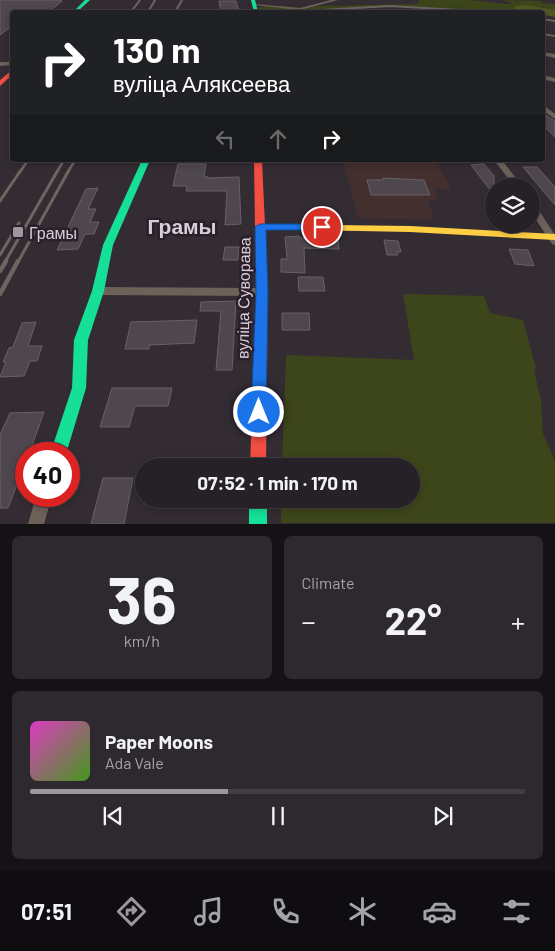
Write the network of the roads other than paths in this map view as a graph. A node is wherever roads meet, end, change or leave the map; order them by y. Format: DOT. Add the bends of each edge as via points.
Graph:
graph roads {
  1 [pos="88,0"];
  2 [pos="336,0"];
  3 [pos="254,6"];
  4 [pos="77,10"];
  5 [pos="10,74"];
  6 [pos="0,84"];
  7 [pos="545,109"];
  8 [pos="555,117"];
  9 [pos="145,162"];
  10 [pos="258,162"];
  11 [pos="500,162"];
  12 [pos="512,178"];
  13 [pos="540,218"];
  14 [pos="260,227"];
  15 [pos="554,239"];
  16 [pos="98,291"];
  17 [pos="262,292"];
  18 [pos="62,442"];
  19 [pos="258,458"];
  20 [pos="41,507"];
  21 [pos="258,508"];
  22 [pos="36,524"];
  23 [pos="258,524"];
  1 -- 4 [label="street"];
  2 -- 3 [label="street" via="300,9"];
  5 -- 6 [label="street"];
  7 -- 8 [label="street"];
  9 -- 16 [label="street" via="108,245"];
  10 -- 14 [label="street, вуліца Суворава"];
  11 -- 12 [label="street"];
  13 -- 15 [label="street"];
  14 -- 15 [label="street" via="410,229"];
  14 -- 17 [label="street, вуліца Суворава"];
  16 -- 17 [label="street"];
  16 -- 18 [label="street" via="81,340 79,388"];
  17 -- 19 [label="street, вуліца Суворава"];
  20 -- 22 [label="street"];
  21 -- 23 [label="street"];
}
